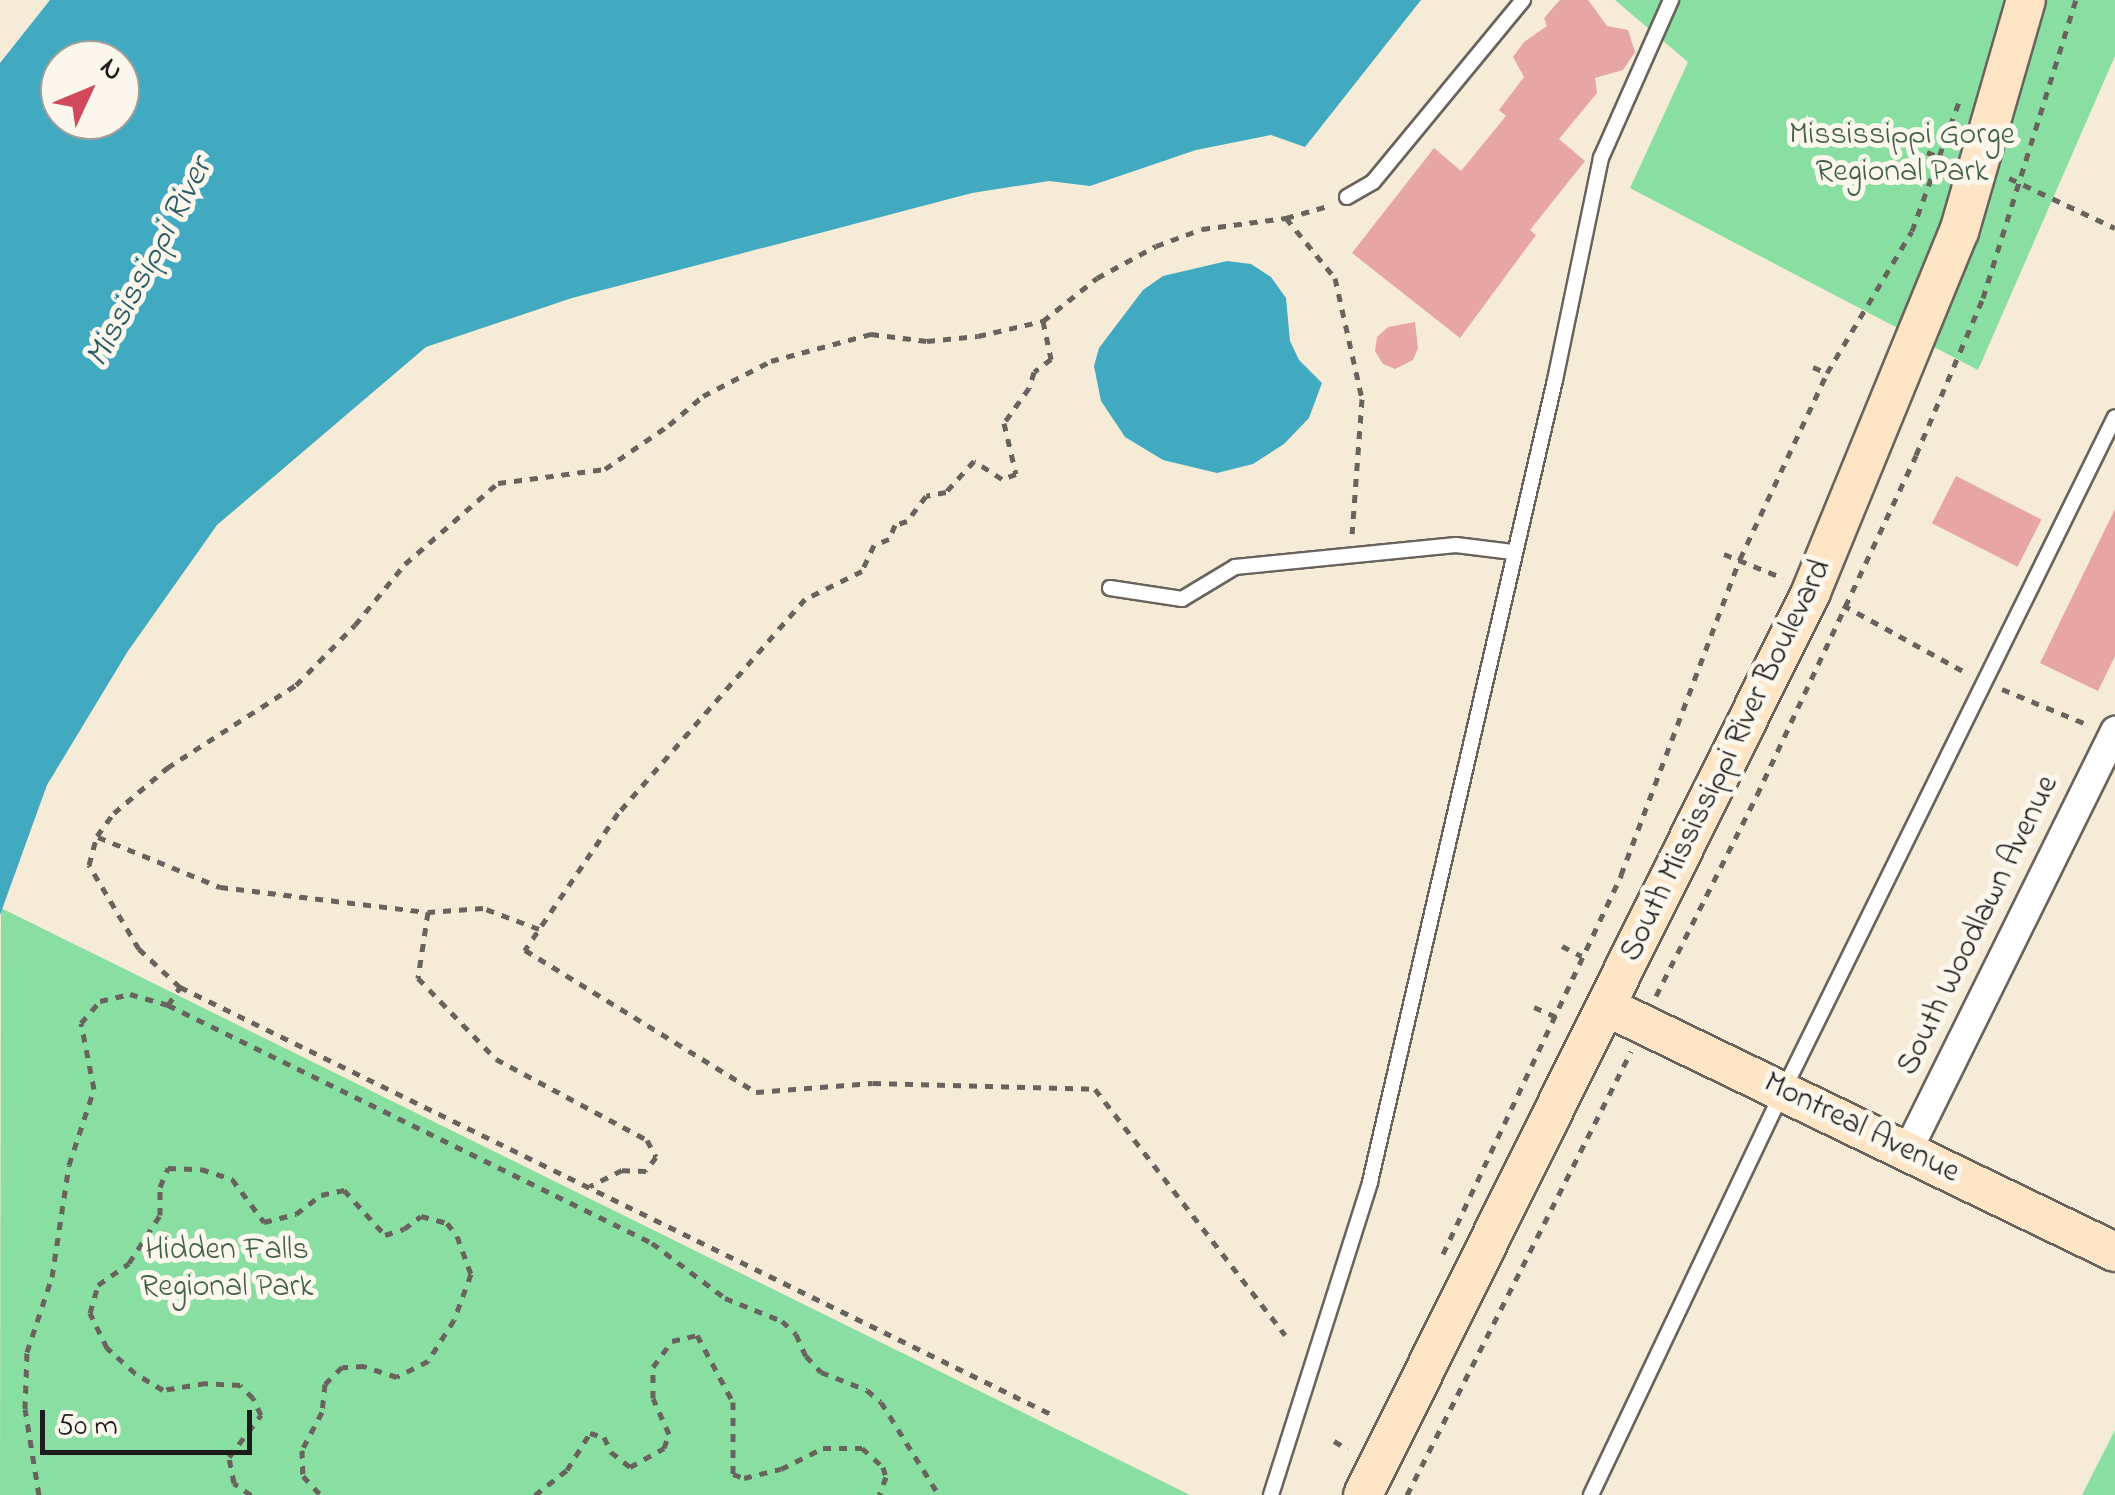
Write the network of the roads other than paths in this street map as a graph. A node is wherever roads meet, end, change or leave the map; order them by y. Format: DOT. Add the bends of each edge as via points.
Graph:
graph roads {
  1 [pos="1523,0"];
  2 [pos="1672,0"];
  3 [pos="2026,0"];
  4 [pos="1347,197"];
  5 [pos="2115,417"];
  6 [pos="1513,552"];
  7 [pos="1110,588"];
  8 [pos="2115,731"];
  9 [pos="1607,1007"];
  10 [pos="1783,1091"];
  11 [pos="1907,1152"];
  12 [pos="2115,1252"];
  13 [pos="1271,1495"];
  14 [pos="1363,1495"];
  15 [pos="1591,1495"];
  1 -- 4 [label="lane" via="1373,182"];
  2 -- 6 [label="lane" via="1601,158"];
  3 -- 9 [label="street, South Mississippi River Boulevard" via="1958,232 1876,440 1811,592"];
  5 -- 10 [label="lane"];
  6 -- 7 [label="lane" via="1456,545 1235,567 1182,599"];
  6 -- 13 [label="lane" via="1370,1182"];
  8 -- 11 [label="street, South Woodlawn Avenue"];
  9 -- 10 [label="street, Montreal Avenue"];
  9 -- 14 [label="street, South Mississippi River Boulevard"];
  10 -- 11 [label="street, Montreal Avenue"];
  10 -- 15 [label="lane"];
  11 -- 12 [label="street, Montreal Avenue"];
}
